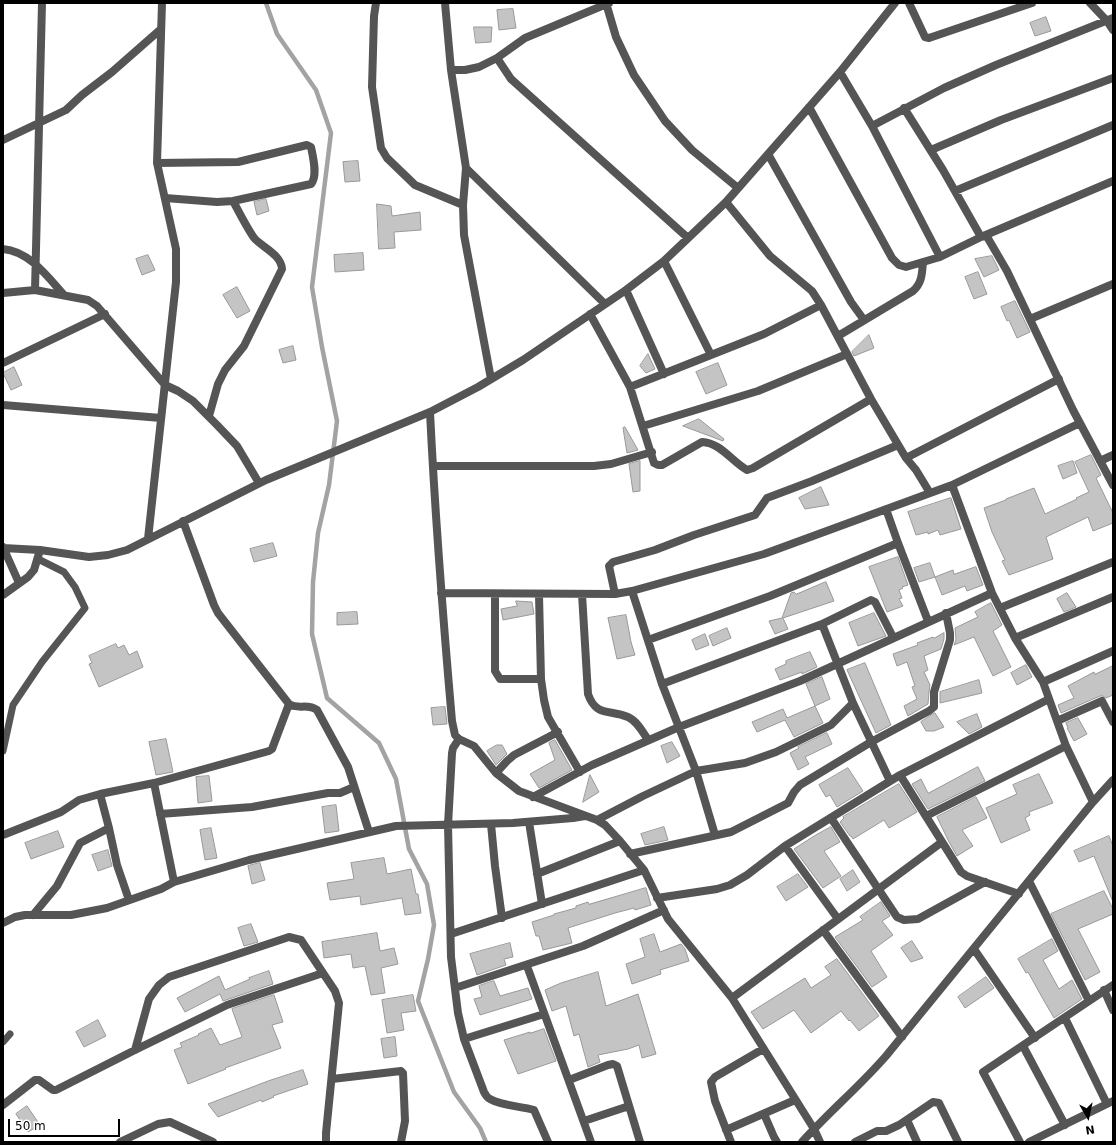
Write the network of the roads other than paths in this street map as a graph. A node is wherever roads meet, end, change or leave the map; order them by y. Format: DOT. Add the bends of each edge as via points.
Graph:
graph roads {
  1 [pos="42,3"];
  2 [pos="162,3"];
  3 [pos="376,3"];
  4 [pos="445,3"];
  5 [pos="607,3"];
  6 [pos="895,3"];
  7 [pos="909,3"];
  8 [pos="1032,3"];
  9 [pos="1090,3"];
  10 [pos="1110,20"];
  11 [pos="161,29"];
  12 [pos="1113,30"];
  13 [pos="497,58"];
  14 [pos="450,70"];
  15 [pos="840,72"];
  16 [pos="1113,78"];
  17 [pos="810,107"];
  18 [pos="904,108"];
  19 [pos="39,124"];
  20 [pos="1113,125"];
  21 [pos="872,126"];
  22 [pos="3,140"];
  23 [pos="931,150"];
  24 [pos="768,154"];
  25 [pos="157,163"];
  26 [pos="466,168"];
  27 [pos="1113,181"];
  28 [pos="738,188"];
  29 [pos="955,191"];
  30 [pos="165,198"];
  31 [pos="233,201"];
  32 [pos="726,202"];
  33 [pos="462,205"];
  34 [pos="983,236"];
  35 [pos="688,238"];
  36 [pos="3,249"];
  37 [pos="940,257"];
  38 [pos="664,260"];
  39 [pos="923,262"];
  40 [pos="36,264"];
  41 [pos="1113,284"];
  42 [pos="35,290"];
  43 [pos="626,290"];
  44 [pos="3,293"];
  45 [pos="64,295"];
  46 [pos="605,304"];
  47 [pos="821,305"];
  48 [pos="105,314"];
  49 [pos="590,314"];
  50 [pos="1030,319"];
  51 [pos="864,320"];
  52 [pos="838,336"];
  53 [pos="847,354"];
  54 [pos="711,355"];
  55 [pos="3,363"];
  56 [pos="664,374"];
  57 [pos="491,379"];
  58 [pos="1059,379"];
  59 [pos="165,385"];
  60 [pos="630,387"];
  61 [pos="871,400"];
  62 [pos="3,405"];
  63 [pos="430,412"];
  64 [pos="209,416"];
  65 [pos="161,418"];
  66 [pos="1080,423"];
  67 [pos="643,426"];
  68 [pos="898,445"];
  69 [pos="652,452"];
  70 [pos="1113,455"];
  71 [pos="906,458"];
  72 [pos="1100,461"];
  73 [pos="432,466"];
  74 [pos="259,483"];
  75 [pos="952,485"];
  76 [pos="1113,485"];
  77 [pos="930,493"];
  78 [pos="886,509"];
  79 [pos="183,521"];
  80 [pos="148,539"];
  81 [pos="898,543"];
  82 [pos="3,548"];
  83 [pos="39,555"];
  84 [pos="1113,562"];
  85 [pos="19,583"];
  86 [pos="632,591"];
  87 [pos="441,593"];
  88 [pos="992,593"];
  89 [pos="495,594"];
  90 [pos="539,594"];
  91 [pos="582,594"];
  92 [pos="615,594"];
  93 [pos="3,595"];
  94 [pos="1113,597"];
  95 [pos="1000,608"];
  96 [pos="946,613"];
  97 [pos="928,621"];
  98 [pos="822,624"];
  99 [pos="893,637"];
  100 [pos="1015,638"];
  101 [pos="648,640"];
  102 [pos="1113,651"];
  103 [pos="838,663"];
  104 [pos="541,680"];
  105 [pos="1043,682"];
  106 [pos="662,684"];
  107 [pos="1049,699"];
  108 [pos="853,703"];
  109 [pos="289,704"];
  110 [pos="1057,720"];
  111 [pos="1113,722"];
  112 [pos="679,727"];
  113 [pos="558,732"];
  114 [pos="459,739"];
  115 [pos="648,740"];
  116 [pos="871,742"];
  117 [pos="1066,746"];
  118 [pos="3,751"];
  119 [pos="696,771"];
  120 [pos="580,772"];
  121 [pos="496,773"];
  122 [pos="900,774"];
  123 [pos="1113,780"];
  124 [pos="890,781"];
  125 [pos="154,782"];
  126 [pos="354,787"];
  127 [pos="100,794"];
  128 [pos="533,797"];
  129 [pos="1093,802"];
  130 [pos="160,814"];
  131 [pos="585,816"];
  132 [pos="926,816"];
  133 [pos="831,818"];
  134 [pos="597,820"];
  135 [pos="529,822"];
  136 [pos="491,824"];
  137 [pos="448,825"];
  138 [pos="109,828"];
  139 [pos="369,832"];
  140 [pos="715,835"];
  141 [pos="3,836"];
  142 [pos="620,841"];
  143 [pos="942,842"];
  144 [pos="785,846"];
  145 [pos="630,854"];
  146 [pos="644,870"];
  147 [pos="537,874"];
  148 [pos="1029,881"];
  149 [pos="174,882"];
  150 [pos="986,882"];
  151 [pos="879,889"];
  152 [pos="1018,894"];
  153 [pos="657,898"];
  154 [pos="128,900"];
  155 [pos="542,904"];
  156 [pos="664,910"];
  157 [pos="33,915"];
  158 [pos="502,918"];
  159 [pos="838,919"];
  160 [pos="3,923"];
  161 [pos="823,930"];
  162 [pos="451,934"];
  163 [pos="974,949"];
  164 [pos="527,966"];
  165 [pos="322,973"];
  166 [pos="1113,985"];
  167 [pos="455,988"];
  168 [pos="1104,990"];
  169 [pos="732,998"];
  170 [pos="1089,1001"];
  171 [pos="1113,1010"];
  172 [pos="544,1014"];
  173 [pos="1065,1018"];
  174 [pos="10,1034"];
  175 [pos="902,1037"];
  176 [pos="1035,1038"];
  177 [pos="464,1039"];
  178 [pos="3,1042"];
  179 [pos="1023,1046"];
  180 [pos="763,1049"];
  181 [pos="135,1050"];
  182 [pos="332,1079"];
  183 [pos="569,1080"];
  184 [pos="795,1100"];
  185 [pos="1110,1102"];
  186 [pos="3,1105"];
  187 [pos="629,1106"];
  188 [pos="764,1114"];
  189 [pos="907,1120"];
  190 [pos="584,1121"];
  191 [pos="1065,1125"];
  192 [pos="814,1129"];
  193 [pos="726,1130"];
  194 [pos="588,1141"];
  195 [pos="120,1142"];
  196 [pos="213,1142"];
  197 [pos="326,1142"];
  198 [pos="401,1142"];
  199 [pos="548,1142"];
  200 [pos="640,1142"];
  201 [pos="731,1142"];
  202 [pos="777,1142"];
  203 [pos="802,1142"];
  204 [pos="820,1142"];
  205 [pos="855,1142"];
  206 [pos="917,1142"];
  207 [pos="958,1142"];
  208 [pos="1020,1142"];
  209 [pos="1029,1142"];
  1 -- 19 [label="street"];
  2 -- 11 [label="street"];
  3 -- 33 [label="street" via="372,87 381,148 387,158 415,185"];
  4 -- 14 [label="street"];
  5 -- 13 [label="street" via="525,38"];
  5 -- 28 [label="street" via="616,37 634,75 665,121 692,150"];
  6 -- 15 [label="street"];
  7 -- 8 [label="street" via="925,37 929,38"];
  9 -- 10 [label="street"];
  10 -- 12 [label="street"];
  10 -- 18 [label="street" via="990,68"];
  11 -- 19 [label="street" via="66,110"];
  11 -- 25 [label="street"];
  13 -- 14 [label="street" via="472,69"];
  13 -- 35 [label="street" via="511,79"];
  14 -- 26 [label="street"];
  15 -- 17 [label="street"];
  15 -- 21 [label="street"];
  16 -- 23 [label="street" via="1001,120"];
  17 -- 24 [label="street"];
  17 -- 39 [label="street" via="892,258 906,268"];
  18 -- 21 [label="street"];
  18 -- 23 [label="street"];
  19 -- 22 [label="street"];
  19 -- 40 [label="street"];
  20 -- 29 [label="street"];
  21 -- 37 [label="street"];
  23 -- 29 [label="street"];
  24 -- 28 [label="street"];
  24 -- 51 [label="street" via="851,302"];
  25 -- 30 [label="street"];
  25 -- 31 [label="street" via="238,162 308,145 311,147 314,181 311,184"];
  26 -- 33 [label="street"];
  26 -- 46 [label="street"];
  27 -- 34 [label="street"];
  28 -- 32 [label="street"];
  29 -- 34 [label="street"];
  30 -- 31 [label="street"];
  30 -- 59 [label="street" via="176,249 176,282"];
  31 -- 64 [label="street" via="255,239 282,263 282,269 244,346 225,370 218,384"];
  32 -- 35 [label="street"];
  32 -- 47 [label="street" via="770,256 812,291"];
  33 -- 57 [label="street" via="464,235"];
  34 -- 37 [label="street"];
  34 -- 50 [label="street" via="1007,271"];
  35 -- 38 [label="street"];
  36 -- 40 [label="street" via="10,249"];
  37 -- 39 [label="street"];
  38 -- 43 [label="street"];
  38 -- 54 [label="street"];
  39 -- 51 [label="street" via="919,286"];
  40 -- 42 [label="street"];
  40 -- 45 [label="street"];
  41 -- 50 [label="street"];
  42 -- 44 [label="street"];
  42 -- 45 [label="street"];
  43 -- 46 [label="street"];
  43 -- 56 [label="street"];
  45 -- 48 [label="street" via="88,300"];
  46 -- 49 [label="street"];
  47 -- 52 [label="street"];
  47 -- 54 [label="street" via="764,334"];
  48 -- 55 [label="street"];
  48 -- 59 [label="street"];
  49 -- 57 [label="street"];
  49 -- 60 [label="street"];
  50 -- 58 [label="street"];
  51 -- 52 [label="street"];
  52 -- 53 [label="street"];
  53 -- 61 [label="street"];
  53 -- 67 [label="street" via="758,392"];
  54 -- 56 [label="street"];
  56 -- 60 [label="street"];
  57 -- 63 [label="street"];
  58 -- 66 [label="street"];
  58 -- 71 [label="street"];
  59 -- 64 [label="street" via="194,401"];
  59 -- 65 [label="street"];
  60 -- 67 [label="street"];
  61 -- 68 [label="street"];
  61 -- 69 [label="street" via="747,470 710,442 702,442 662,465 654,463"];
  62 -- 65 [label="street"];
  63 -- 73 [label="street"];
  63 -- 74 [label="street"];
  64 -- 74 [label="street" via="237,446"];
  65 -- 80 [label="street"];
  66 -- 72 [label="street"];
  66 -- 75 [label="street"];
  67 -- 69 [label="street"];
  68 -- 71 [label="street"];
  68 -- 92 [label="street" via="766,498 755,515 656,550 613,562 609,566"];
  69 -- 73 [label="street" via="611,464 594,466"];
  70 -- 72 [label="street"];
  71 -- 77 [label="street"];
  72 -- 76 [label="street"];
  73 -- 87 [label="street"];
  74 -- 79 [label="street"];
  75 -- 77 [label="street"];
  75 -- 88 [label="street"];
  77 -- 78 [label="street"];
  78 -- 81 [label="street"];
  78 -- 86 [label="street" via="764,554"];
  79 -- 80 [label="street"];
  79 -- 109 [label="street" via="218,613"];
  80 -- 83 [label="street" via="127,550 108,555"];
  81 -- 97 [label="street"];
  81 -- 101 [label="street" via="770,596"];
  82 -- 83 [label="street"];
  82 -- 85 [label="street"];
  83 -- 85 [label="street" via="34,570"];
  83 -- 118 [label="lane" via="64,572 85,608 42,662 13,705"];
  84 -- 95 [label="street"];
  85 -- 93 [label="street"];
  86 -- 92 [label="street"];
  86 -- 101 [label="street"];
  87 -- 89 [label="street"];
  87 -- 114 [label="street" via="452,721 455,735"];
  88 -- 95 [label="street"];
  88 -- 96 [label="street"];
  89 -- 90 [label="street"];
  89 -- 104 [label="street" via="497,676 500,679"];
  90 -- 91 [label="street"];
  90 -- 104 [label="street"];
  91 -- 92 [label="street"];
  91 -- 115 [label="street" via="588,694 592,704 598,709 628,717 636,723"];
  94 -- 100 [label="street"];
  95 -- 100 [label="street"];
  96 -- 97 [label="street"];
  96 -- 116 [label="street" via="950,640 934,692 934,707"];
  97 -- 99 [label="street"];
  98 -- 99 [label="street" via="873,600"];
  98 -- 103 [label="street"];
  98 -- 106 [label="street"];
  99 -- 103 [label="street"];
  100 -- 105 [label="street"];
  101 -- 106 [label="street"];
  102 -- 105 [label="street"];
  103 -- 108 [label="street"];
  103 -- 112 [label="street" via="800,681"];
  104 -- 113 [label="street" via="548,717"];
  105 -- 107 [label="street"];
  106 -- 112 [label="street"];
  107 -- 110 [label="street"];
  107 -- 122 [label="street"];
  108 -- 116 [label="street"];
  108 -- 119 [label="street" via="831,725 776,752 745,763"];
  109 -- 125 [label="street" via="269,751"];
  109 -- 126 [label="street" via="294,707 309,706 317,710 348,766"];
  110 -- 111 [label="street" via="1102,701"];
  110 -- 117 [label="street"];
  112 -- 115 [label="street"];
  112 -- 119 [label="street"];
  113 -- 120 [label="street"];
  113 -- 121 [label="street" via="514,755"];
  114 -- 121 [label="street" via="474,746"];
  114 -- 137 [label="street" via="452,753"];
  115 -- 120 [label="street"];
  116 -- 124 [label="street"];
  116 -- 140 [label="street" via="800,785 788,803 731,832"];
  117 -- 129 [label="street"];
  117 -- 132 [label="street"];
  119 -- 134 [label="street"];
  119 -- 140 [label="street"];
  120 -- 128 [label="street"];
  121 -- 128 [label="street" via="519,791"];
  122 -- 124 [label="street"];
  122 -- 132 [label="street"];
  123 -- 129 [label="street"];
  124 -- 133 [label="street"];
  125 -- 127 [label="street"];
  125 -- 130 [label="street"];
  126 -- 130 [label="street" via="340,793 252,807"];
  126 -- 139 [label="street"];
  127 -- 138 [label="street"];
  127 -- 141 [label="street" via="79,800 61,812"];
  128 -- 131 [label="street"];
  129 -- 148 [label="street"];
  130 -- 149 [label="street"];
  131 -- 134 [label="street"];
  131 -- 135 [label="street"];
  132 -- 143 [label="street"];
  133 -- 144 [label="street"];
  133 -- 151 [label="street"];
  134 -- 142 [label="street"];
  135 -- 136 [label="street"];
  135 -- 147 [label="street"];
  136 -- 137 [label="street"];
  136 -- 158 [label="street"];
  137 -- 139 [label="street" via="396,826"];
  137 -- 162 [label="street"];
  138 -- 154 [label="street"];
  138 -- 157 [label="street" via="80,843 57,886"];
  139 -- 149 [label="street" via="249,860"];
  140 -- 145 [label="street"];
  142 -- 145 [label="street"];
  142 -- 147 [label="street"];
  143 -- 150 [label="street" via="961,872"];
  143 -- 151 [label="street"];
  144 -- 153 [label="street" via="730,885"];
  144 -- 159 [label="street"];
  145 -- 146 [label="street"];
  146 -- 153 [label="street"];
  146 -- 155 [label="street"];
  147 -- 155 [label="street"];
  148 -- 152 [label="street"];
  148 -- 170 [label="street"];
  149 -- 154 [label="street"];
  150 -- 151 [label="street" via="918,919 911,920 897,917"];
  150 -- 152 [label="street"];
  151 -- 159 [label="street"];
  152 -- 163 [label="street"];
  153 -- 156 [label="street"];
  154 -- 157 [label="street" via="107,908 78,914"];
  155 -- 158 [label="street"];
  156 -- 164 [label="street" via="602,939"];
  156 -- 169 [label="street" via="675,929"];
  157 -- 160 [label="street" via="15,917"];
  158 -- 162 [label="street"];
  159 -- 161 [label="street"];
  161 -- 169 [label="street"];
  161 -- 175 [label="street"];
  162 -- 167 [label="street"];
  163 -- 175 [label="street"];
  163 -- 176 [label="street"];
  164 -- 167 [label="street"];
  164 -- 172 [label="street"];
  165 -- 181 [label="street" via="227,1005"];
  165 -- 181 [label="street" via="301,940 289,937 169,977 159,985 149,1000"];
  165 -- 182 [label="street" via="335,991 339,1003"];
  166 -- 168 [label="street"];
  167 -- 177 [label="street"];
  168 -- 170 [label="street"];
  168 -- 171 [label="street"];
  169 -- 180 [label="street"];
  170 -- 173 [label="street"];
  172 -- 177 [label="street"];
  172 -- 183 [label="street"];
  173 -- 176 [label="street"];
  173 -- 185 [label="street"];
  174 -- 178 [label="lane"];
  175 -- 192 [label="street" via="870,1075"];
  176 -- 179 [label="street"];
  177 -- 199 [label="street" via="487,1096 514,1107 534,1110"];
  179 -- 191 [label="street"];
  179 -- 208 [label="street" via="983,1073"];
  180 -- 184 [label="street"];
  180 -- 193 [label="street" via="715,1077 711,1082"];
  181 -- 186 [label="street" via="56,1090 39,1080 32,1081"];
  182 -- 197 [label="street"];
  182 -- 198 [label="street" via="401,1071 405,1121"];
  183 -- 187 [label="street" via="613,1064 617,1066"];
  183 -- 190 [label="street"];
  184 -- 188 [label="street"];
  184 -- 192 [label="street"];
  185 -- 191 [label="street"];
  187 -- 190 [label="street"];
  187 -- 200 [label="street"];
  188 -- 193 [label="street"];
  188 -- 202 [label="street"];
  189 -- 205 [label="street"];
  189 -- 206 [label="street"];
  189 -- 207 [label="street" via="936,1102"];
  190 -- 194 [label="street"];
  191 -- 209 [label="street"];
  192 -- 203 [label="street"];
  192 -- 204 [label="street"];
  193 -- 201 [label="street"];
  195 -- 196 [label="street" via="158,1124 170,1122"];
}
